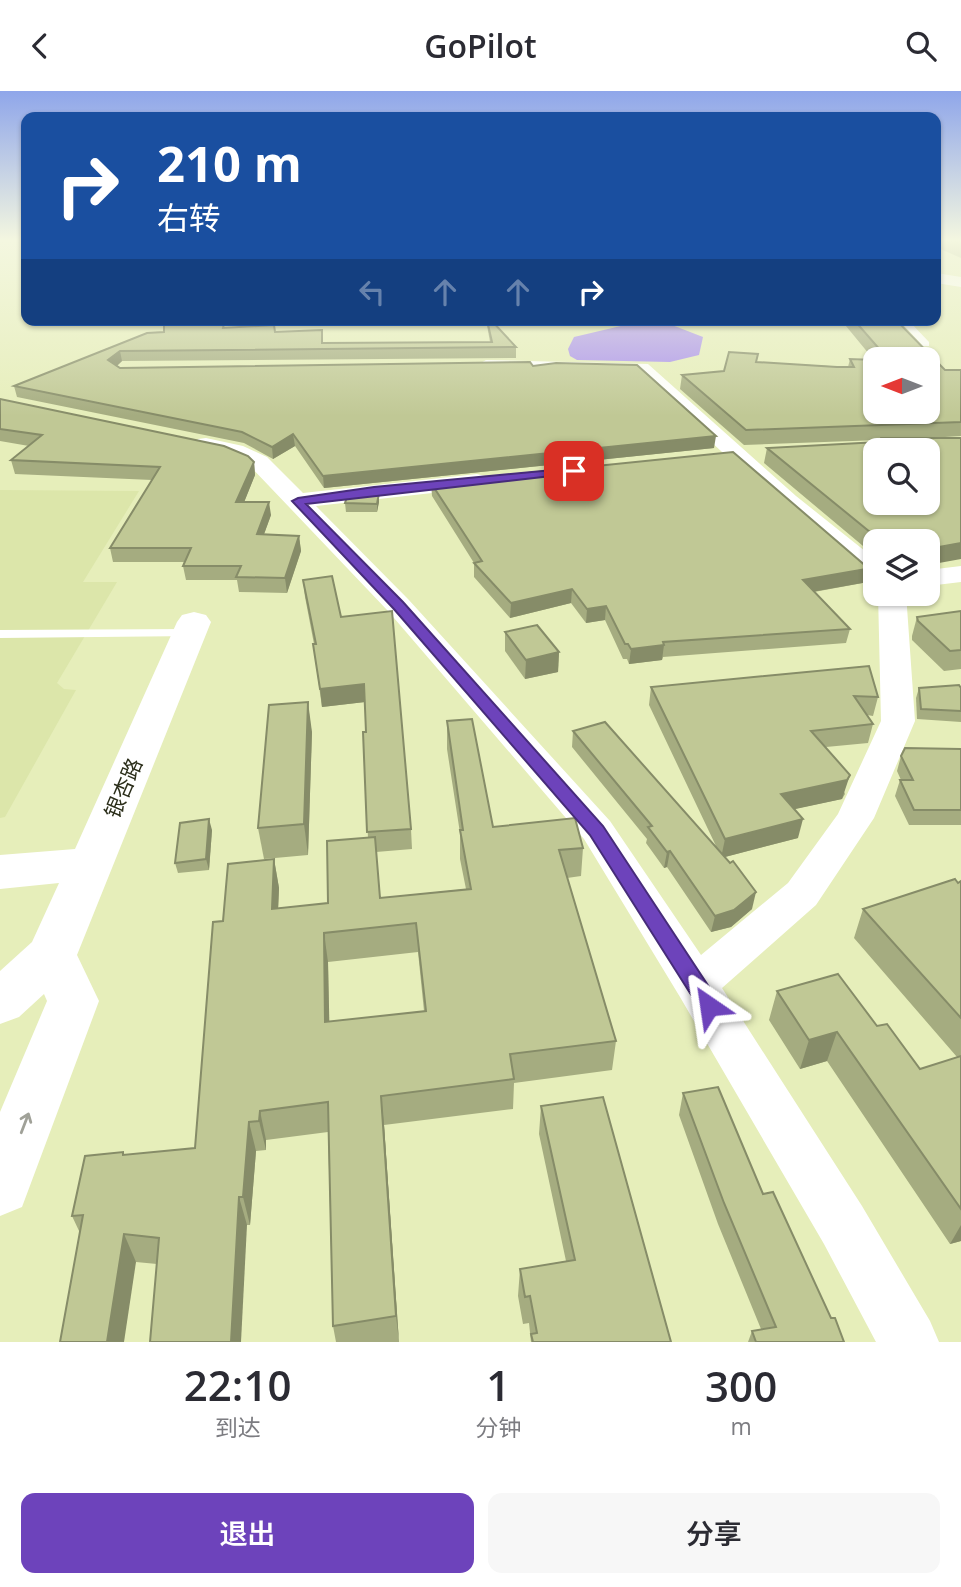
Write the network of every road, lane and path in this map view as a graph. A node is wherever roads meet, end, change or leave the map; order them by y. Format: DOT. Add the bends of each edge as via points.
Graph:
graph roads {
  1 [pos="909,326"];
  2 [pos="926,344"];
  3 [pos="460,365"];
  4 [pos="168,436"];
  5 [pos="766,453"];
  6 [pos="739,455"];
  7 [pos="712,458"];
  8 [pos="493,479"];
  9 [pos="298,501"];
  10 [pos="863,563"];
  11 [pos="961,574"];
  12 [pos="940,577"];
  13 [pos="893,606"];
  14 [pos="192,627"];
  15 [pos="0,634"];
  16 [pos="91,864"];
  17 [pos="0,872"];
  18 [pos="52,954"];
  19 [pos="696,984"];
  20 [pos="0,1002"];
  21 [pos="0,1186"];
  22 [pos="909,1342"];
  1 -- 2 [label="lane"];
  3 -- 6 [label="street" via="642,368"];
  4 -- 9 [label="street" via="235,451 259,462"];
  5 -- 6 [label="street"];
  6 -- 7 [label="street"];
  6 -- 10 [label="street"];
  8 -- 9 [label="street"];
  9 -- 19 [label="street" via="398,605 597,830"];
  11 -- 12 [label="street"];
  13 -- 19 [label="street" via="898,721 855,818 802,894"];
  14 -- 15 [label="lane"];
  14 -- 16 [label="street, 银杏路"];
  16 -- 17 [label="street"];
  16 -- 18 [label="street, 银杏路"];
  18 -- 20 [label="street, 银杏路"];
  21 -- 18 [label="street, one-way" via="73,1001"];
  19 -- 22 [label="street"];
}
